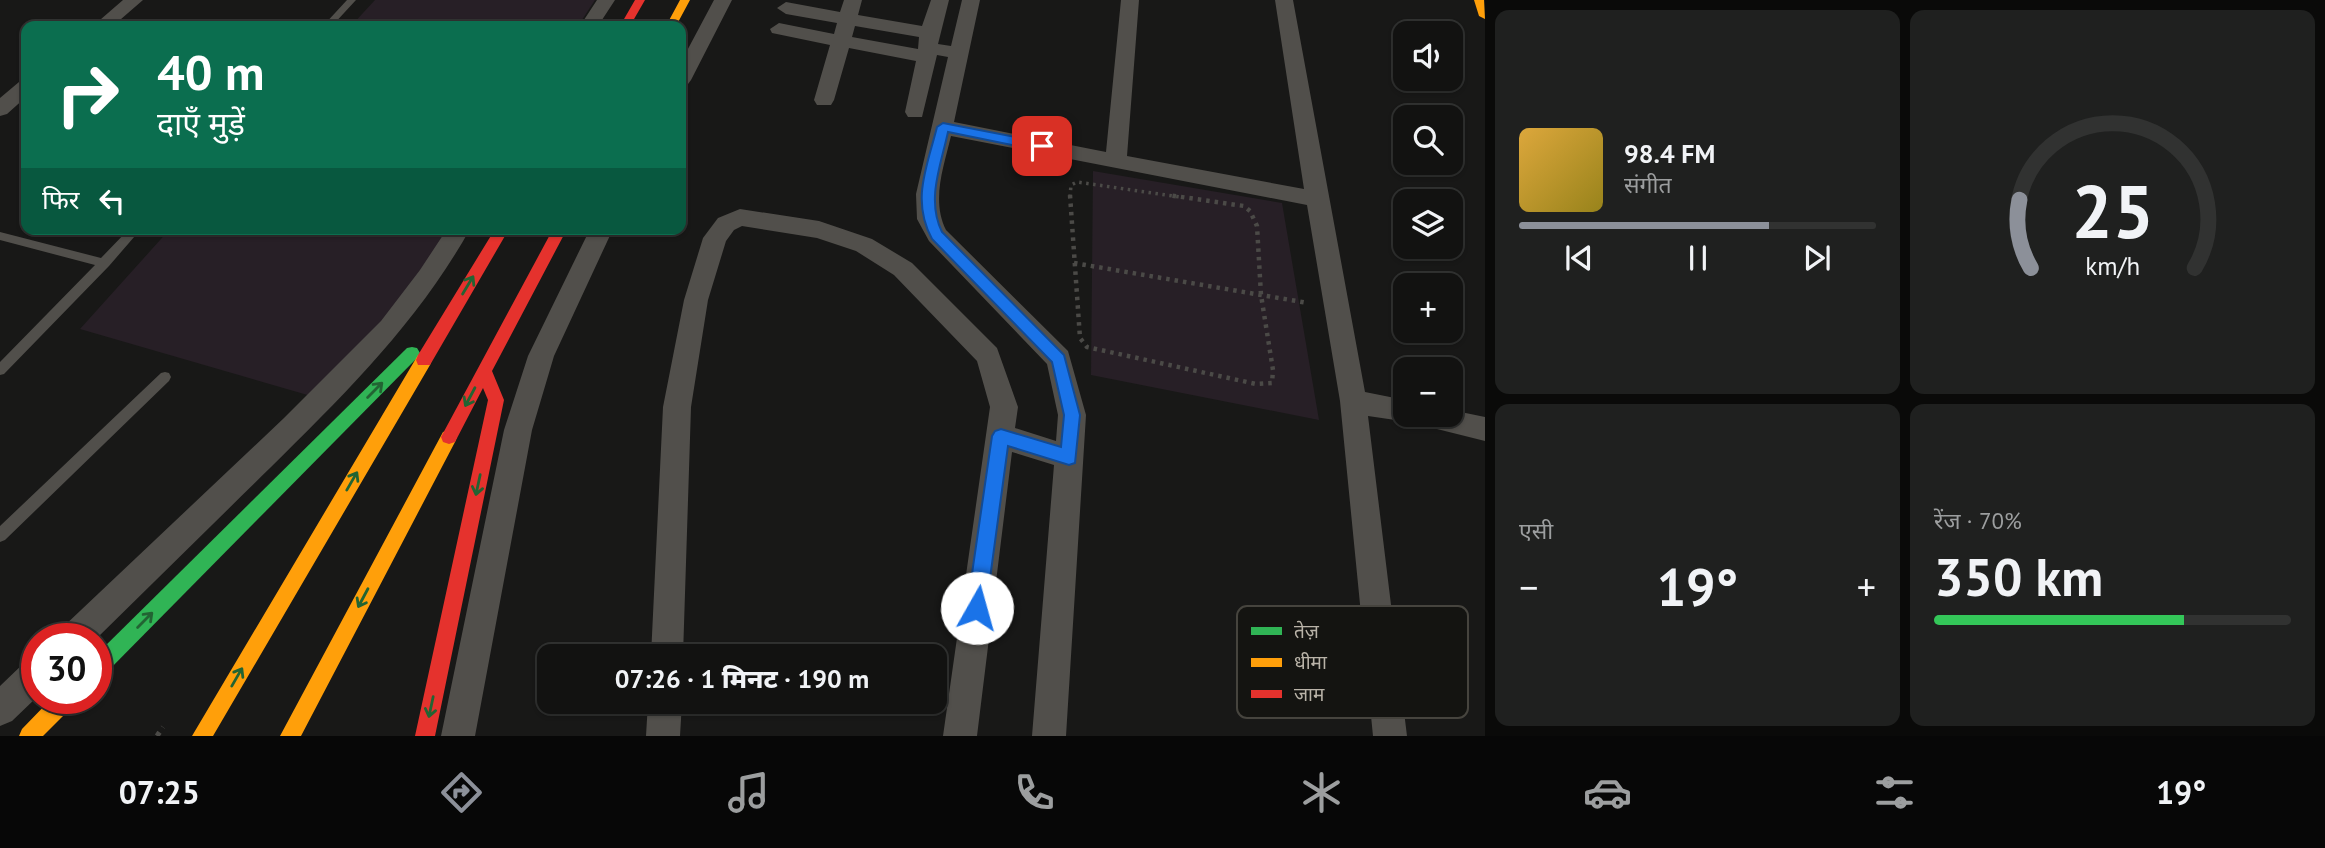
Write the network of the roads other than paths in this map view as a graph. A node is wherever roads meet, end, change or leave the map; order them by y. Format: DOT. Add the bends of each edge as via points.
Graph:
graph roads {
  1 [pos="352,0"];
  2 [pos="606,0"];
  3 [pos="640,0"];
  4 [pos="685,0"];
  5 [pos="723,0"];
  6 [pos="940,0"];
  7 [pos="971,0"];
  8 [pos="1130,0"];
  9 [pos="1284,0"];
  10 [pos="1479,0"];
  11 [pos="129,1"];
  12 [pos="786,8"];
  13 [pos="850,9"];
  14 [pos="1485,16"];
  15 [pos="107,21"];
  16 [pos="332,21"];
  17 [pos="592,21"];
  18 [pos="628,21"];
  19 [pos="674,21"];
  20 [pos="779,29"];
  21 [pos="840,41"];
  22 [pos="928,46"];
  23 [pos="958,53"];
  24 [pos="686,70"];
  25 [pos="21,92"];
  26 [pos="824,100"];
  27 [pos="0,109"];
  28 [pos="915,112"];
  29 [pos="943,127"];
  30 [pos="1116,161"];
  31 [pos="1317,199"];
  32 [pos="131,235"];
  33 [pos="455,235"];
  34 [pos="498,235"];
  35 [pos="558,235"];
  36 [pos="599,235"];
  37 [pos="0,236"];
  38 [pos="105,263"];
  39 [pos="450,315"];
  40 [pos="0,370"];
  41 [pos="484,371"];
  42 [pos="165,377"];
  43 [pos="1353,401"];
  44 [pos="1393,409"];
  45 [pos="1463,424"];
  46 [pos="1485,429"];
  47 [pos="1001,436"];
  48 [pos="1069,457"];
  49 [pos="0,535"];
  50 [pos="1376,606"];
  51 [pos="90,623"];
  52 [pos="667,644"];
  53 [pos="112,653"];
  54 [pos="21,689"];
  55 [pos="0,709"];
  56 [pos="51,714"];
  57 [pos="664,714"];
  58 [pos="1388,718"];
  59 [pos="29,736"];
  60 [pos="202,736"];
  61 [pos="290,736"];
  62 [pos="425,736"];
  63 [pos="458,736"];
  64 [pos="663,736"];
  65 [pos="960,736"];
  66 [pos="1049,736"];
  67 [pos="1390,736"];
  1 -- 16 [label="lane"];
  2 -- 17 [label="street"];
  3 -- 18 [label="main road"];
  4 -- 19 [label="main road"];
  5 -- 24 [label="street"];
  6 -- 22 [label="street"];
  7 -- 23 [label="street"];
  8 -- 30 [label="street"];
  9 -- 31 [label="street"];
  10 -- 14 [label="main road"];
  11 -- 15 [label="street"];
  12 -- 13 [label="street"];
  13 -- 21 [label="street"];
  13 -- 22 [label="street"];
  20 -- 21 [label="street"];
  21 -- 22 [label="street"];
  21 -- 26 [label="street"];
  22 -- 23 [label="street"];
  22 -- 28 [label="street"];
  23 -- 29 [label="street"];
  25 -- 27 [label="street"];
  29 -- 30 [label="street"];
  29 -- 48 [label="street" via="927,194 929,219 937,235 1059,359 1072,415"];
  30 -- 31 [label="street"];
  31 -- 43 [label="street"];
  32 -- 38 [label="lane"];
  33 -- 51 [label="street" via="390,328"];
  39 -- 34 [label="main road, one-way"];
  35 -- 41 [label="main road"];
  36 -- 63 [label="street" via="541,356 518,430"];
  37 -- 38 [label="lane"];
  38 -- 40 [label="lane"];
  53 -- 39 [label="main road, one-way"];
  60 -- 39 [label="main road, one-way"];
  41 -- 61 [label="main road, one-way"];
  41 -- 62 [label="main road, one-way" via="496,400"];
  42 -- 49 [label="lane"];
  43 -- 44 [label="street"];
  43 -- 50 [label="street"];
  45 -- 46 [label="street"];
  47 -- 48 [label="street"];
  47 -- 52 [label="street" via="1004,407 988,356 903,269 864,245 819,230 740,217 726,223 715,238 696,300 677,407"];
  47 -- 65 [label="street"];
  48 -- 66 [label="street"];
  54 -- 55 [label="street"];
  56 -- 59 [label="main road"];
  57 -- 64 [label="street"];
  58 -- 67 [label="street"];
}
